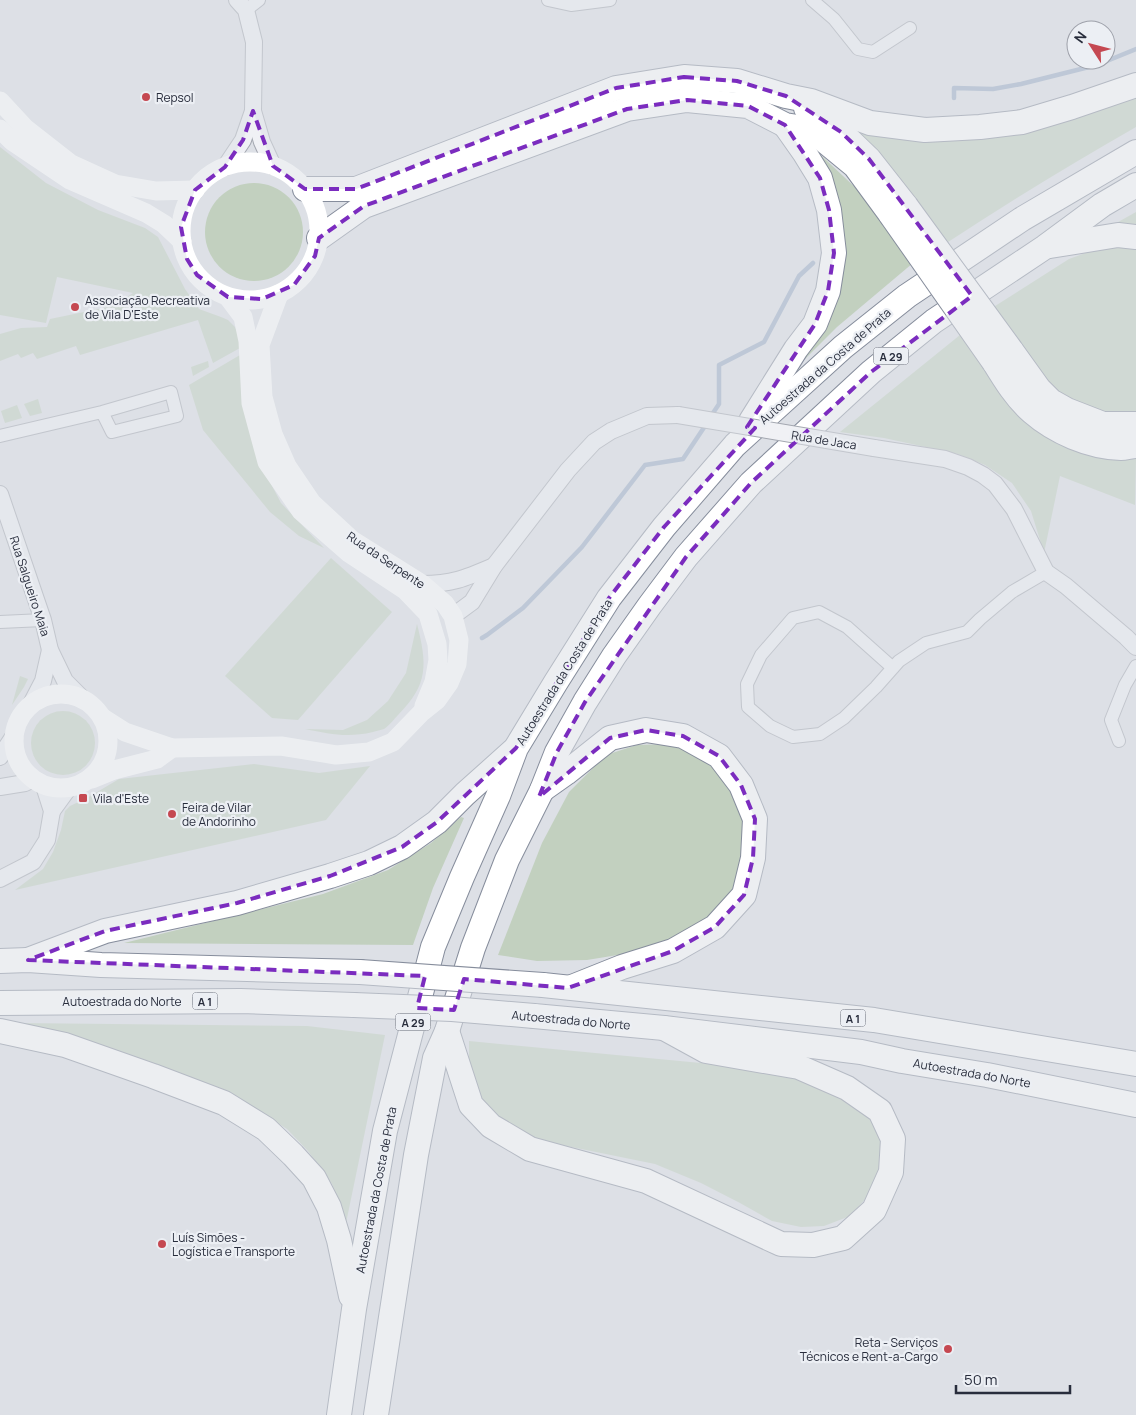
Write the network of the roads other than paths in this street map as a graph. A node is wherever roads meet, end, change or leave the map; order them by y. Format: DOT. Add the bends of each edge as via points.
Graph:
graph roads {
  1 [pos="548,0"];
  2 [pos="610,0"];
  3 [pos="812,0"];
  4 [pos="247,3"];
  5 [pos="910,28"];
  6 [pos="1136,85"];
  7 [pos="786,96"];
  8 [pos="0,101"];
  9 [pos="253,111"];
  10 [pos="785,124"];
  11 [pos="0,129"];
  12 [pos="1136,152"];
  13 [pos="274,166"];
  14 [pos="225,167"];
  15 [pos="1136,185"];
  16 [pos="306,189"];
  17 [pos="195,190"];
  18 [pos="898,210"];
  19 [pos="1136,237"];
  20 [pos="319,238"];
  21 [pos="182,241"];
  22 [pos="1045,247"];
  23 [pos="279,294"];
  24 [pos="228,297"];
  25 [pos="1003,356"];
  26 [pos="102,412"];
  27 [pos="1136,424"];
  28 [pos="0,436"];
  29 [pos="735,445"];
  30 [pos="1136,446"];
  31 [pos="0,494"];
  32 [pos="3,515"];
  33 [pos="494,566"];
  34 [pos="1046,572"];
  35 [pos="422,584"];
  36 [pos="428,614"];
  37 [pos="453,616"];
  38 [pos="43,620"];
  39 [pos="0,622"];
  40 [pos="437,644"];
  41 [pos="1136,647"];
  42 [pos="50,650"];
  43 [pos="1136,666"];
  44 [pos="893,668"];
  45 [pos="83,699"];
  46 [pos="31,704"];
  47 [pos="422,712"];
  48 [pos="103,718"];
  49 [pos="14,734"];
  50 [pos="1119,741"];
  51 [pos="172,748"];
  52 [pos="516,748"];
  53 [pos="0,756"];
  54 [pos="38,782"];
  55 [pos="86,782"];
  56 [pos="0,787"];
  57 [pos="68,789"];
  58 [pos="542,790"];
  59 [pos="52,811"];
  60 [pos="0,879"];
  61 [pos="28,960"];
  62 [pos="0,961"];
  63 [pos="568,988"];
  64 [pos="0,1003"];
  65 [pos="664,1028"];
  66 [pos="0,1031"];
  67 [pos="447,1031"];
  68 [pos="1136,1064"];
  69 [pos="1136,1105"];
  70 [pos="354,1309"];
  71 [pos="339,1415"];
  72 [pos="376,1415"];
  1 -- 2 [label="street" via="571,5"];
  3 -- 5 [label="street" via="834,19 858,49 873,52"];
  4 -- 9 [label="street" via="254,42"];
  6 -- 7 [label="highway" via="1022,122 925,130 870,123 811,100"];
  7 -- 16 [label="highway" via="737,81 684,77 616,88 356,188"];
  7 -- 18 [label="highway" via="841,132 869,159"];
  8 -- 17 [label="main road" via="25,128 71,164 106,180 156,191"];
  9 -- 13 [label="street" via="262,142"];
  9 -- 14 [label="street" via="243,140"];
  10 -- 18 [label="highway" via="810,129 855,166"];
  10 -- 20 [label="highway" via="748,106 687,100 627,109 364,206"];
  10 -- 29 [label="highway" via="820,178 829,210 834,253 828,291 815,324"];
  11 -- 21 [label="main road" via="12,141 70,180 146,213"];
  12 -- 29 [label="highway, Autoestrada da Costa de Prata / A 29" via="1022,219 907,296 843,347"];
  13 -- 14 [label="main road" via="241,162"];
  13 -- 16 [label="main road" via="291,175"];
  14 -- 17 [label="main road" via="214,172"];
  15 -- 22 [label="highway, A 29" via="1102,205"];
  16 -- 20 [label="main road" via="319,221"];
  17 -- 21 [label="main road" via="184,214"];
  18 -- 25 [label="highway, bridge"];
  19 -- 22 [label="highway" via="1118,235"];
  20 -- 23 [label="main road" via="315,256 306,272"];
  21 -- 24 [label="main road" via="187,259 197,275"];
  22 -- 58 [label="highway, A 29" via="934,321 878,366 751,483 686,557 620,649 557,752"];
  23 -- 24 [label="main road" via="245,300"];
  23 -- 35 [label="main road, Rua da Serpente" via="260,346 263,397 273,434 287,466 312,503 352,540"];
  24 -- 36 [label="main road, Rua da Serpente" via="242,317 248,341 251,404 267,462 301,511 349,553 405,590"];
  25 -- 27 [label="highway" via="1051,401 1067,410 1103,424"];
  25 -- 30 [label="highway" via="1013,390 1032,412 1058,430 1091,443 1121,448"];
  26 -- 26 [label="street" via="112,432 177,416 171,392"];
  26 -- 28 [label="street"];
  29 -- 52 [label="highway, Autoestrada da Costa de Prata / A 29" via="664,527 609,598"];
  31 -- 32 [label="street, Rua Salgueiro Maia"];
  32 -- 38 [label="street, Rua Salgueiro Maia"];
  33 -- 34 [label="street, Rua de Jaca, bridge" via="568,470 594,442 647,416 678,415 945,459 968,467 995,484 1014,509"];
  33 -- 35 [label="street, Rua de Jaca" via="463,580"];
  33 -- 37 [label="street, Rua de Jaca" via="472,602"];
  34 -- 41 [label="street, Rua de Jaca"];
  34 -- 44 [label="street" via="1012,592 967,632 926,643"];
  35 -- 37 [label="main road, Rua da Serpente" via="446,604"];
  36 -- 37 [label="main road"];
  36 -- 40 [label="main road, Rua da Serpente"];
  37 -- 40 [label="main road, Rua de Jaca"];
  37 -- 47 [label="main road, Rua da Serpente" via="459,640 457,664 437,700"];
  38 -- 39 [label="street"];
  38 -- 42 [label="street, Rua Salgueiro Maia"];
  40 -- 47 [label="main road, Rua da Serpente" via="434,682"];
  42 -- 45 [label="street, Rua Salgueiro Maia" via="65,681"];
  42 -- 46 [label="street, Rua Salgueiro Maia" via="43,681"];
  43 -- 50 [label="street" via="1111,720"];
  44 -- 44 [label="street" via="844,718 820,734 793,737 770,726 748,708 747,684 761,655 793,618 819,612 847,627"];
  45 -- 46 [label="main road" via="70,694 56,694"];
  45 -- 48 [label="main road"];
  46 -- 49 [label="main road" via="20,718"];
  47 -- 51 [label="main road, Rua da Serpente" via="393,742 370,752 336,756 281,746"];
  48 -- 51 [label="main road, Rua da Serpente" via="125,732"];
  48 -- 55 [label="main road" via="109,746 98,772"];
  49 -- 53 [label="street"];
  49 -- 54 [label="main road" via="20,765"];
  51 -- 55 [label="main road, Rua da Serpente" via="157,759 114,770"];
  52 -- 61 [label="highway" via="437,822 402,847 369,863 237,903 105,931"];
  52 -- 70 [label="highway, Autoestrada da Costa de Prata / A 29" via="433,947 385,1130"];
  54 -- 56 [label="street"];
  54 -- 57 [label="main road" via="56,789"];
  54 -- 59 [label="street"];
  55 -- 57 [label="main road"];
  57 -- 59 [label="street"];
  58 -- 63 [label="highway" via="610,738 646,730 683,736 719,756 741,785 754,819 753,858 744,895 715,927 673,951"];
  58 -- 67 [label="highway, A 29" via="504,869 473,948"];
  59 -- 60 [label="street" via="47,840 34,862"];
  61 -- 62 [label="highway, A 1"];
  61 -- 63 [label="highway, A 1, bridge" via="360,972"];
  63 -- 68 [label="highway, A 1" via="874,1020"];
  64 -- 65 [label="highway, Autoestrada do Norte / A 1, bridge" via="240,1001 354,1005 452,1009"];
  65 -- 67 [label="highway" via="706,1051 799,1066 847,1088 880,1111 893,1139 891,1172 874,1210 843,1238 813,1246 781,1244 646,1181 530,1149 491,1126 471,1105"];
  65 -- 69 [label="highway, Autoestrada do Norte / A 1" via="861,1052"];
  66 -- 70 [label="highway" via="65,1045 153,1076 224,1104 266,1130 314,1178 329,1207 340,1240"];
  67 -- 72 [label="highway, A 29" via="435,1058 427,1094"];
  70 -- 71 [label="highway, Autoestrada da Costa de Prata / A 29"];
}
